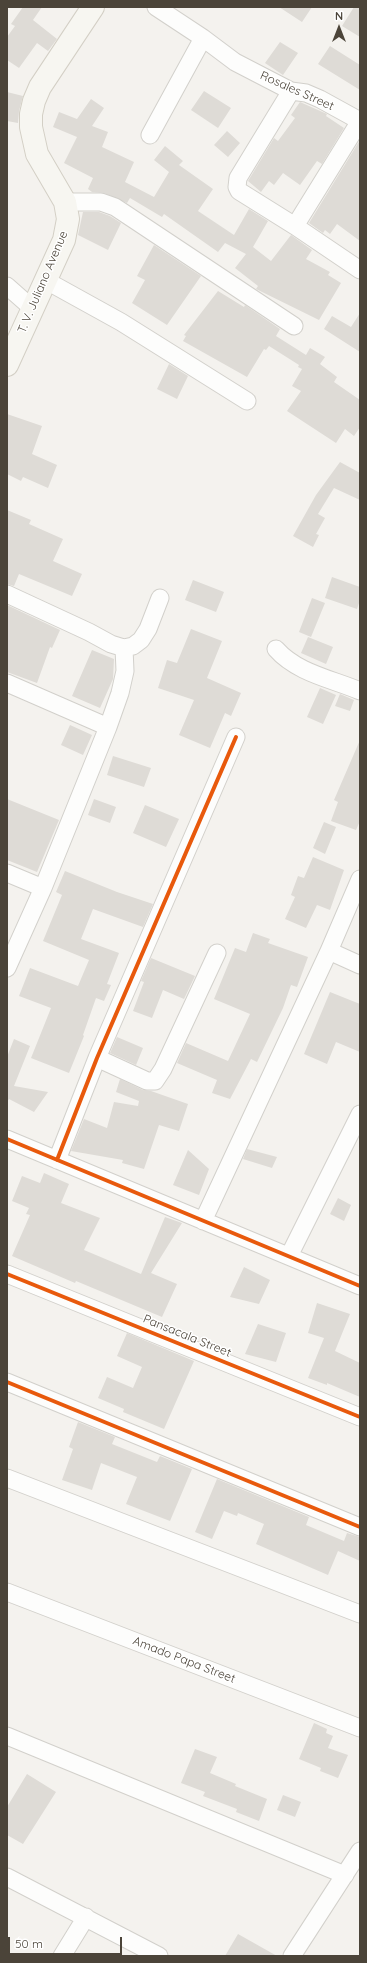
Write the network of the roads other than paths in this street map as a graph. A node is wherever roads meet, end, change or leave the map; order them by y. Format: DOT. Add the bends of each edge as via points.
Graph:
graph roads {
  1 [pos="93,7"];
  2 [pos="156,7"];
  3 [pos="203,38"];
  4 [pos="291,91"];
  5 [pos="360,121"];
  6 [pos="150,135"];
  7 [pos="65,202"];
  8 [pos="295,226"];
  9 [pos="360,270"];
  10 [pos="45,280"];
  11 [pos="7,286"];
  12 [pos="32,308"];
  13 [pos="294,326"];
  14 [pos="8,361"];
  15 [pos="247,401"];
  16 [pos="7,594"];
  17 [pos="160,598"];
  18 [pos="124,648"];
  19 [pos="276,649"];
  20 [pos="7,683"];
  21 [pos="360,691"];
  22 [pos="108,727"];
  23 [pos="236,737"];
  24 [pos="7,873"];
  25 [pos="360,879"];
  26 [pos="43,888"];
  27 [pos="329,951"];
  28 [pos="217,953"];
  29 [pos="360,966"];
  30 [pos="7,968"];
  31 [pos="97,1058"];
  32 [pos="360,1114"];
  33 [pos="7,1139"];
  34 [pos="57,1160"];
  35 [pos="203,1221"];
  36 [pos="289,1256"];
  37 [pos="7,1274"];
  38 [pos="360,1286"];
  39 [pos="7,1382"];
  40 [pos="360,1417"];
  41 [pos="7,1478"];
  42 [pos="360,1527"];
  43 [pos="7,1592"];
  44 [pos="360,1614"];
  45 [pos="360,1728"];
  46 [pos="7,1736"];
  47 [pos="360,1851"];
  48 [pos="345,1875"];
  49 [pos="7,1877"];
  50 [pos="86,1917"];
  51 [pos="62,1956"];
  52 [pos="159,1956"];
  53 [pos="292,1956"];
  1 -- 7 [label="main road, T. V. Juliano Avenue" via="40,87 31,114 37,154"];
  2 -- 3 [label="street, Rosales Street"];
  3 -- 4 [label="street, Rosales Street" via="235,62"];
  3 -- 6 [label="street"];
  4 -- 5 [label="street, Rosales Street" via="306,93 320,99"];
  4 -- 8 [label="street" via="238,178 237,187 239,191"];
  5 -- 8 [label="street"];
  7 -- 10 [label="main road, T. V. Juliano Avenue" via="67,229"];
  7 -- 13 [label="street" via="101,202 115,207"];
  8 -- 9 [label="street"];
  10 -- 12 [label="main road, T. V. Juliano Avenue"];
  10 -- 15 [label="street" via="122,322"];
  11 -- 12 [label="street"];
  12 -- 14 [label="main road, T. V. Juliano Avenue"];
  16 -- 18 [label="street"];
  17 -- 18 [label="street" via="141,640 133,646"];
  18 -- 22 [label="street" via="126,671"];
  19 -- 21 [label="street" via="283,657 305,670"];
  20 -- 22 [label="street"];
  22 -- 26 [label="street"];
  23 -- 31 [label="street"];
  24 -- 26 [label="street"];
  25 -- 27 [label="street"];
  26 -- 30 [label="street"];
  27 -- 29 [label="street"];
  27 -- 35 [label="street"];
  28 -- 31 [label="street" via="155,1081 147,1082"];
  31 -- 34 [label="street"];
  32 -- 36 [label="street"];
  33 -- 34 [label="street"];
  34 -- 35 [label="street"];
  35 -- 36 [label="street"];
  36 -- 38 [label="street"];
  37 -- 40 [label="street, Pansacala Street"];
  39 -- 42 [label="street"];
  41 -- 44 [label="street"];
  43 -- 45 [label="street, Amado Papa Street"];
  46 -- 48 [label="street"];
  47 -- 48 [label="street"];
  48 -- 53 [label="street"];
  49 -- 50 [label="street"];
  50 -- 51 [label="street"];
  50 -- 52 [label="street"];
}
